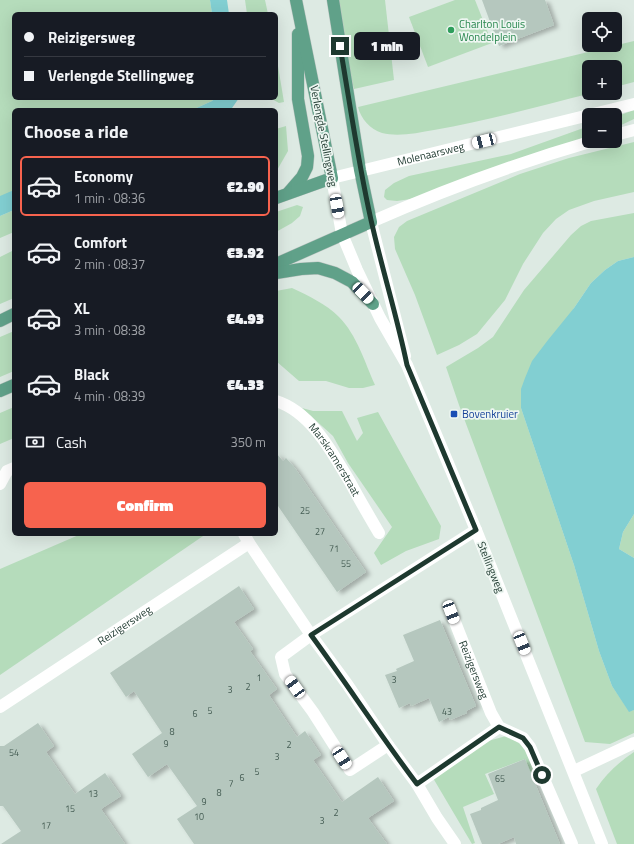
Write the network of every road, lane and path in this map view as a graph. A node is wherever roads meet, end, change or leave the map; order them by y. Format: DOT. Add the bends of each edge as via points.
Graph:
graph roads {
  1 [pos="333,0"];
  2 [pos="297,4"];
  3 [pos="634,104"];
  4 [pos="634,130"];
  5 [pos="622,133"];
  6 [pos="582,145"];
  7 [pos="360,170"];
  8 [pos="332,178"];
  9 [pos="288,194"];
  10 [pos="278,197"];
  11 [pos="371,222"];
  12 [pos="342,234"];
  13 [pos="278,263"];
  14 [pos="278,273"];
  15 [pos="373,304"];
  16 [pos="12,315"];
  17 [pos="0,321"];
  18 [pos="407,365"];
  19 [pos="12,386"];
  20 [pos="0,391"];
  21 [pos="278,402"];
  22 [pos="12,469"];
  23 [pos="0,484"];
  24 [pos="476,530"];
  25 [pos="379,533"];
  26 [pos="246,539"];
  27 [pos="451,612"];
  28 [pos="311,635"];
  29 [pos="0,707"];
  30 [pos="499,727"];
  31 [pos="634,743"];
  32 [pos="388,746"];
  33 [pos="574,770"];
  34 [pos="417,784"];
  35 [pos="455,844"];
  36 [pos="572,844"];
  37 [pos="602,844"];
  1 -- 7 [label="main road"];
  2 -- 8 [label="main road, Verlengde Stellingweg"];
  2 -- 9 [label="main road" via="298,99 308,156 307,167 302,177"];
  3 -- 7 [label="street, Molenaarsweg"];
  4 -- 5 [label="street"];
  6 -- 11 [label="street" via="499,171 413,203"];
  7 -- 8 [label="street, Molenaarsweg"];
  7 -- 11 [label="main road"];
  8 -- 9 [label="main road, Molenaarsweg"];
  8 -- 12 [label="street, Verlengde Stellingweg"];
  9 -- 10 [label="main road, Molenaarsweg"];
  11 -- 12 [label="main road"];
  11 -- 18 [label="street"];
  12 -- 13 [label="main road"];
  12 -- 15 [label="street, Verlengde Stellingweg"];
  14 -- 15 [label="main road" via="318,268 335,273 352,282"];
  15 -- 18 [label="street, Verlengde Stellingweg"];
  16 -- 17 [label="main road"];
  18 -- 24 [label="street, Stellingweg"];
  19 -- 20 [label="main road"];
  21 -- 25 [label="street, Marskramerstraat" via="312,425 329,447"];
  22 -- 23 [label="street" via="7,471"];
  24 -- 28 [label="street"];
  24 -- 33 [label="street, Stellingweg"];
  26 -- 28 [label="street, Reizigersweg"];
  26 -- 29 [label="street, Reizigersweg"];
  27 -- 30 [label="street, Reizigersweg"];
  28 -- 32 [label="street, Reizigersweg"];
  28 -- 32 [label="street" via="281,658 284,669 350,770"];
  30 -- 34 [label="street"];
  30 -- 36 [label="street" via="523,738 530,747"];
  31 -- 33 [label="street"];
  32 -- 34 [label="street, Reizigersweg"];
  33 -- 37 [label="street, Stellingweg"];
  34 -- 35 [label="street, Reizigersweg"];
}
